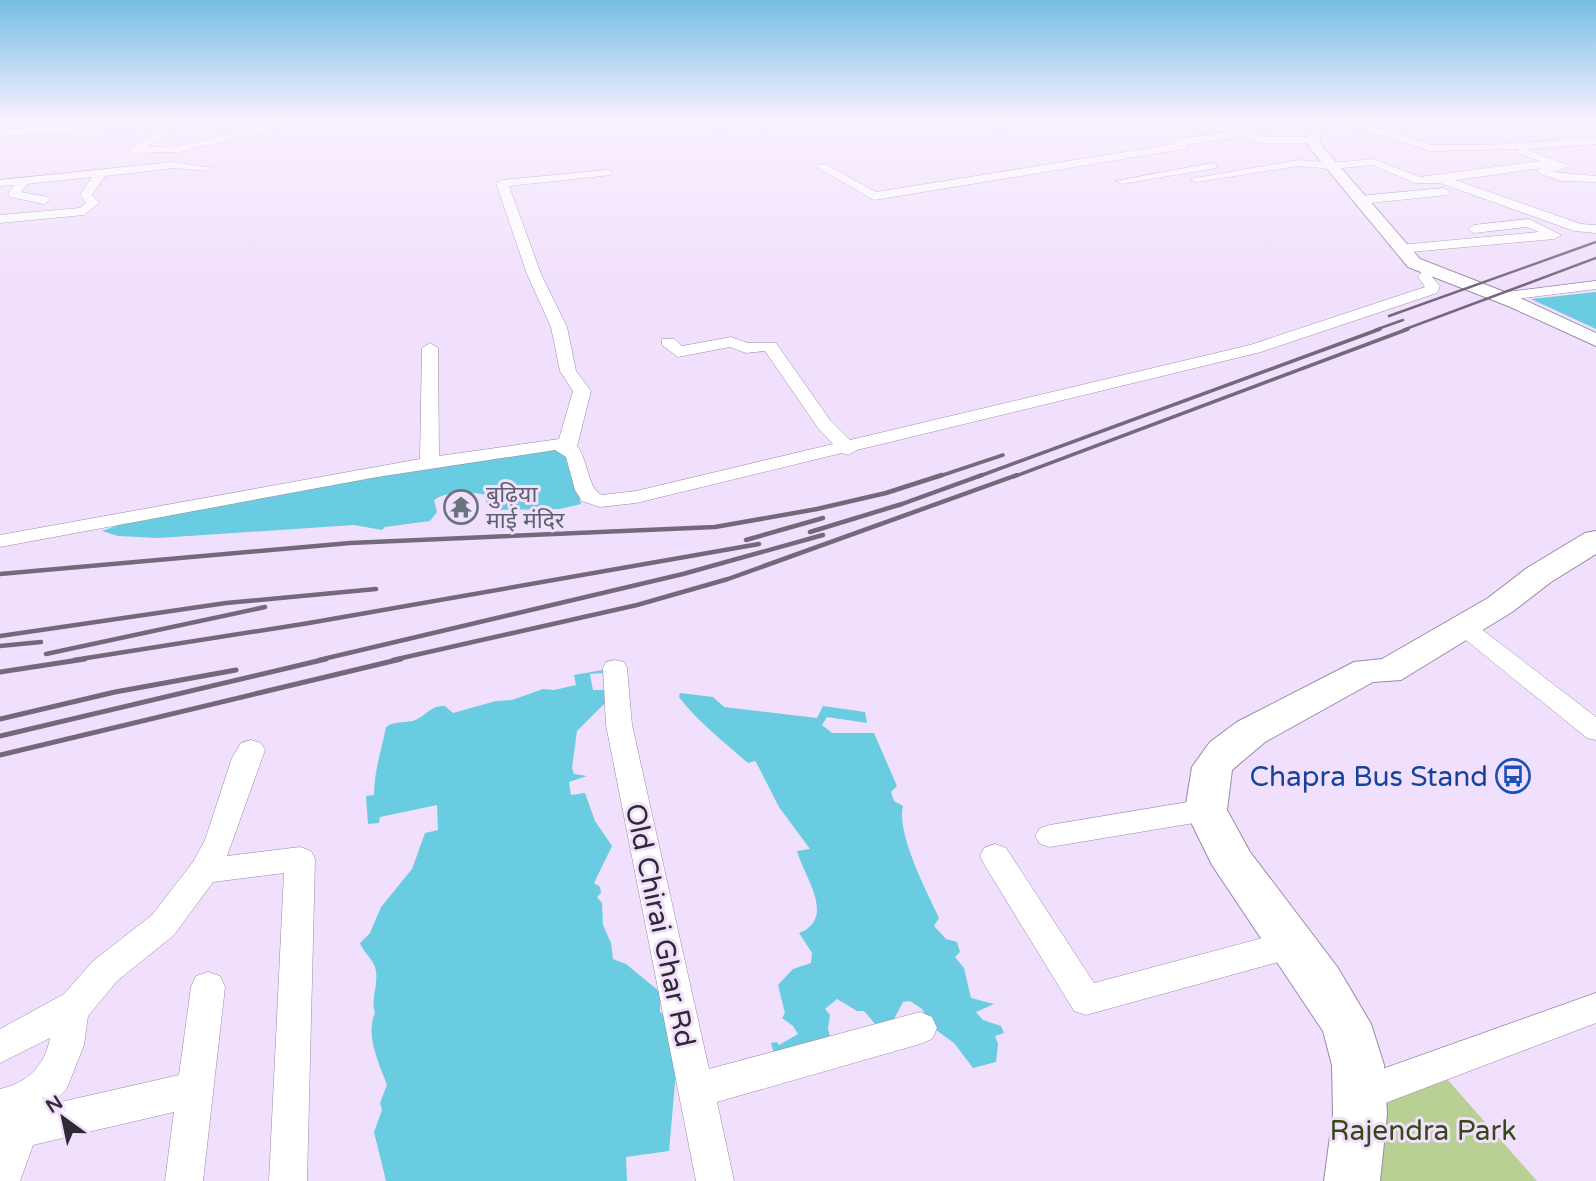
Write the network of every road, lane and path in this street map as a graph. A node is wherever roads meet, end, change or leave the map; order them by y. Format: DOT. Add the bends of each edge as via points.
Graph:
graph roads {
  1 [pos="59,175"];
  2 [pos="62,175"];
  3 [pos="103,175"];
  4 [pos="585,175"];
  5 [pos="836,175"];
  6 [pos="1002,175"];
  7 [pos="1155,175"];
  8 [pos="1209,175"];
  9 [pos="1340,175"];
  10 [pos="1405,175"];
  11 [pos="1468,175"];
  12 [pos="1553,175"];
  13 [pos="1561,178"];
  14 [pos="46,179"];
  15 [pos="1196,179"];
  16 [pos="1441,179"];
  17 [pos="1596,179"];
  18 [pos="1122,181"];
  19 [pos="0,183"];
  20 [pos="19,186"];
  21 [pos="1462,189"];
  22 [pos="1596,191"];
  23 [pos="1,198"];
  24 [pos="44,200"];
  25 [pos="1360,200"];
  26 [pos="0,219"];
  27 [pos="1474,229"];
  28 [pos="1596,229"];
  29 [pos="1400,249"];
  30 [pos="1429,271"];
  31 [pos="1596,285"];
  32 [pos="1506,300"];
  33 [pos="1596,335"];
  34 [pos="1596,340"];
  35 [pos="668,342"];
  36 [pos="430,348"];
  37 [pos="567,447"];
  38 [pos="525,448"];
  39 [pos="848,449"];
  40 [pos="429,463"];
  41 [pos="1596,524"];
  42 [pos="1596,540"];
  43 [pos="0,541"];
  44 [pos="1464,627"];
  45 [pos="615,668"];
  46 [pos="1367,670"];
  47 [pos="1596,731"];
  48 [pos="251,750"];
  49 [pos="1206,810"];
  50 [pos="1050,836"];
  51 [pos="995,856"];
  52 [pos="204,871"];
  53 [pos="1293,944"];
  54 [pos="208,987"];
  55 [pos="76,1005"];
  56 [pos="1596,1008"];
  57 [pos="920,1028"];
  58 [pos="0,1047"];
  59 [pos="195,1089"];
  60 [pos="696,1090"];
  61 [pos="1359,1095"];
  62 [pos="15,1113"];
  63 [pos="1,1181"];
  64 [pos="184,1181"];
  65 [pos="289,1181"];
  66 [pos="715,1181"];
  67 [pos="1352,1181"];
  1 -- 14 [label="street"];
  2 -- 14 [label="street"];
  3 -- 26 [label="street" via="86,195 93,202 86,210"];
  4 -- 37 [label="street" via="502,183 534,274 559,327 568,371 582,391"];
  5 -- 6 [label="street" via="872,196"];
  7 -- 18 [label="street"];
  8 -- 15 [label="street"];
  9 -- 25 [label="main road"];
  10 -- 16 [label="street" via="1419,181"];
  11 -- 16 [label="street"];
  12 -- 13 [label="street"];
  13 -- 17 [label="street"];
  13 -- 22 [label="street"];
  14 -- 20 [label="street"];
  16 -- 28 [label="street" via="1578,228"];
  19 -- 20 [label="street"];
  20 -- 23 [label="street"];
  20 -- 24 [label="street" via="14,194"];
  21 -- 25 [label="street"];
  25 -- 29 [label="main road"];
  27 -- 29 [label="street" via="1529,223 1554,235"];
  29 -- 30 [label="main road"];
  30 -- 32 [label="main road"];
  30 -- 39 [label="street" via="1425,277 1432,290 1301,336"];
  31 -- 32 [label="street" via="1520,292"];
  32 -- 33 [label="street" via="1539,308"];
  32 -- 34 [label="main road"];
  35 -- 39 [label="street" via="678,352 733,342 746,348 770,346"];
  36 -- 40 [label="street"];
  37 -- 38 [label="street"];
  37 -- 39 [label="street" via="576,455 586,494 600,501 636,498"];
  38 -- 40 [label="street"];
  40 -- 43 [label="street"];
  41 -- 46 [label="highway" via="1370,659"];
  42 -- 44 [label="highway"];
  44 -- 46 [label="highway" via="1388,671"];
  44 -- 47 [label="street"];
  45 -- 60 [label="street, Old Chirai Ghar Rd" via="619,725"];
  46 -- 49 [label="highway" via="1251,732 1224,752 1212,767"];
  48 -- 52 [label="street" via="220,841"];
  49 -- 50 [label="street"];
  49 -- 53 [label="highway" via="1234,865"];
  51 -- 53 [label="street" via="1086,1000"];
  52 -- 55 [label="street" via="163,925 105,971"];
  52 -- 65 [label="street" via="300,859"];
  53 -- 61 [label="highway" via="1346,1024 1358,1065"];
  54 -- 59 [label="street"];
  55 -- 58 [label="street"];
  55 -- 62 [label="street" via="53,1078"];
  56 -- 61 [label="street"];
  57 -- 60 [label="street"];
  59 -- 62 [label="street"];
  59 -- 64 [label="street"];
  60 -- 66 [label="street, Old Chirai Ghar Rd"];
  61 -- 67 [label="highway"];
  62 -- 63 [label="street"];
}
